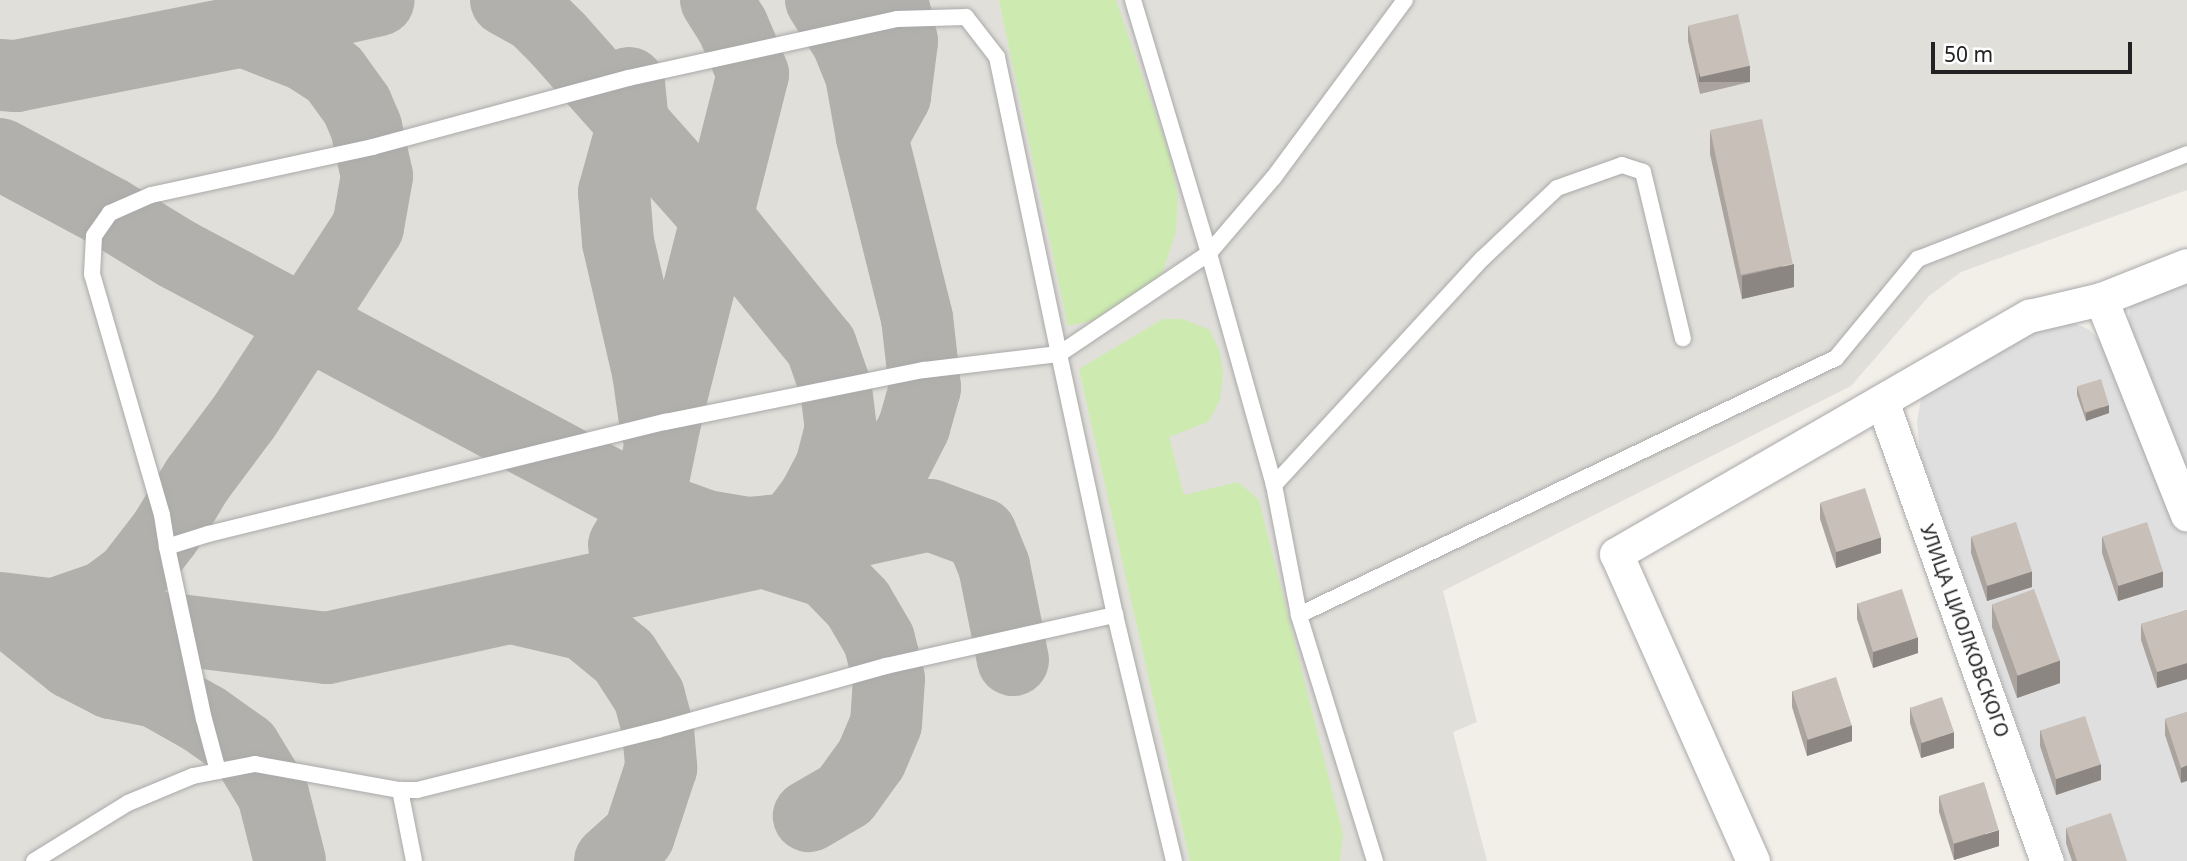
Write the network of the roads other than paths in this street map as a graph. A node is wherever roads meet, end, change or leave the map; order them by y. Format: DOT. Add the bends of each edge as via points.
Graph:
graph roads {
  1 [pos="1133,0"];
  2 [pos="1405,0"];
  3 [pos="2187,154"];
  4 [pos="1209,253"];
  5 [pos="2187,265"];
  6 [pos="2101,299"];
  7 [pos="1683,338"];
  8 [pos="1059,354"];
  9 [pos="1882,401"];
  10 [pos="1274,485"];
  11 [pos="2187,515"];
  12 [pos="167,547"];
  13 [pos="1115,615"];
  14 [pos="1299,615"];
  15 [pos="218,771"];
  16 [pos="400,790"];
  17 [pos="34,861"];
  18 [pos="414,861"];
  19 [pos="1174,861"];
  20 [pos="1375,861"];
  21 [pos="1753,861"];
  22 [pos="2047,861"];
  1 -- 4 [label="lane"];
  2 -- 4 [label="lane" via="1274,177"];
  3 -- 14 [label="lane" via="1918,259 1836,358"];
  4 -- 8 [label="lane"];
  4 -- 10 [label="lane"];
  5 -- 6 [label="street"];
  6 -- 9 [label="street" via="2029,316"];
  6 -- 11 [label="street"];
  7 -- 10 [label="lane" via="1643,172 1622,165 1557,188 1482,259"];
  8 -- 12 [label="lane" via="924,370 665,422 248,523"];
  8 -- 12 [label="lane" via="998,57 966,17 897,19 840,30 628,78 373,147 151,195 110,213 94,236 92,274 162,515"];
  8 -- 13 [label="lane"];
  9 -- 21 [label="street" via="1616,554"];
  9 -- 22 [label="street, УЛИЦА ЦИОЛКОВСКОГО"];
  10 -- 14 [label="lane"];
  12 -- 15 [label="lane"];
  13 -- 16 [label="lane" via="886,666 658,730 417,790"];
  13 -- 19 [label="lane"];
  14 -- 20 [label="lane"];
  15 -- 16 [label="lane" via="255,764"];
  15 -- 17 [label="lane" via="128,803"];
  16 -- 18 [label="lane"];
}
